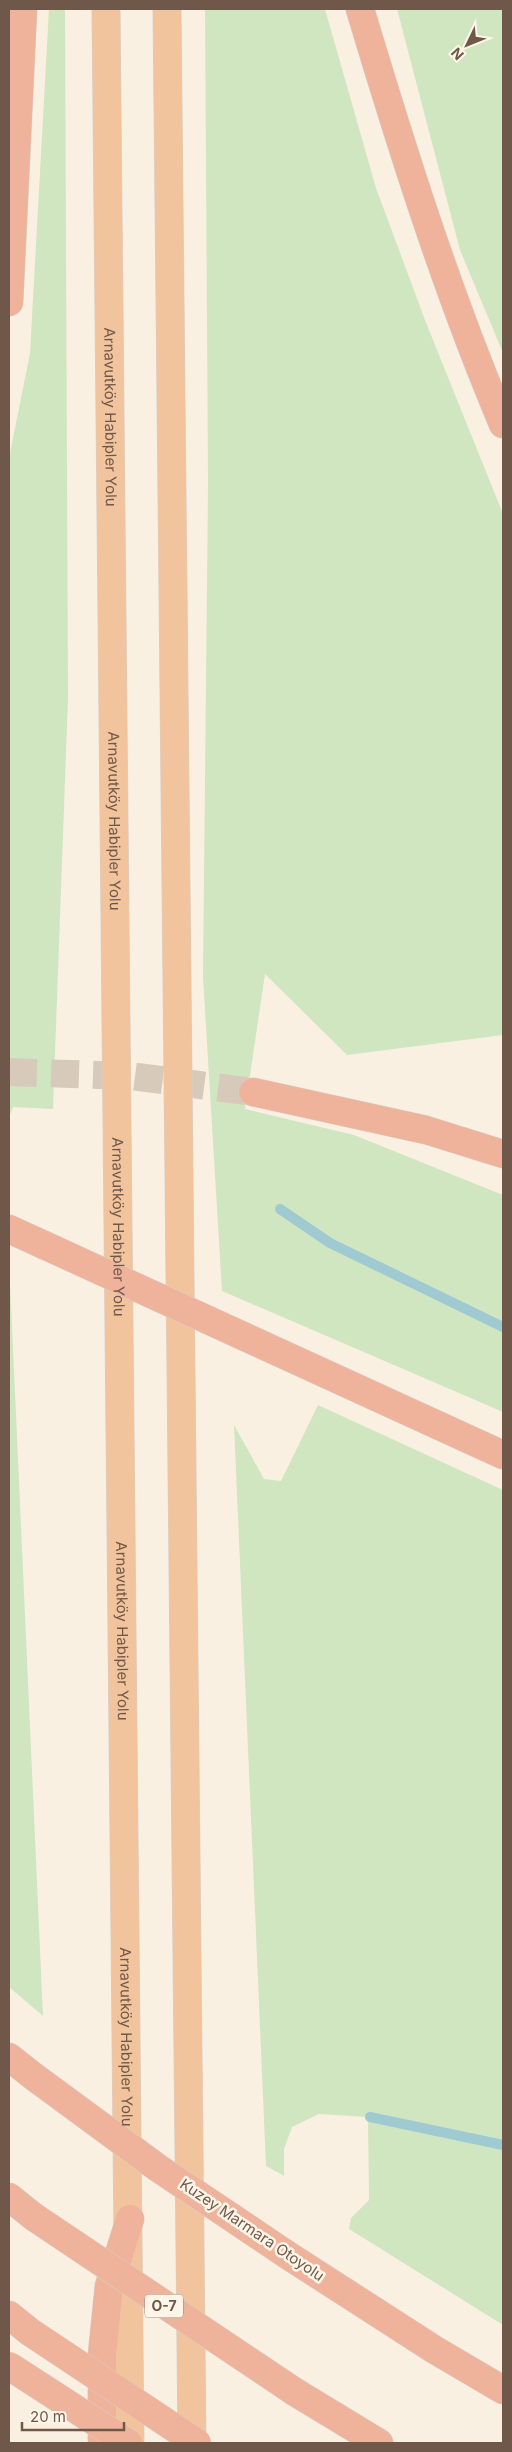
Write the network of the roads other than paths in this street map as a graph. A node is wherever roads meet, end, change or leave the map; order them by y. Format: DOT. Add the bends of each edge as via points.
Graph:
graph roads {
  1 [pos="23,9"];
  2 [pos="106,9"];
  3 [pos="167,9"];
  4 [pos="360,9"];
  5 [pos="9,302"];
  6 [pos="503,424"];
  7 [pos="253,1092"];
  8 [pos="503,1154"];
  9 [pos="9,1229"];
  10 [pos="503,1454"];
  11 [pos="9,2057"];
  12 [pos="9,2197"];
  13 [pos="130,2220"];
  14 [pos="9,2315"];
  15 [pos="9,2366"];
  16 [pos="503,2390"];
  17 [pos="102,2443"];
  18 [pos="129,2443"];
  19 [pos="192,2443"];
  20 [pos="197,2443"];
  21 [pos="379,2443"];
  1 -- 5 [label="highway"];
  2 -- 13 [label="highway, Arnavutköy Habipler Yolu"];
  3 -- 19 [label="highway"];
  4 -- 6 [label="highway" via="437,253"];
  7 -- 8 [label="highway" via="426,1130"];
  9 -- 10 [label="highway, bridge"];
  11 -- 16 [label="highway, Kuzey Marmara Otoyolu, bridge" via="158,2168 435,2350"];
  12 -- 21 [label="highway, O-7, bridge" via="295,2392"];
  13 -- 17 [label="highway" via="109,2286 102,2355"];
  13 -- 18 [label="highway, Arnavutköy Habipler Yolu"];
  14 -- 20 [label="highway, bridge"];
  15 -- 18 [label="highway, bridge"];
}
